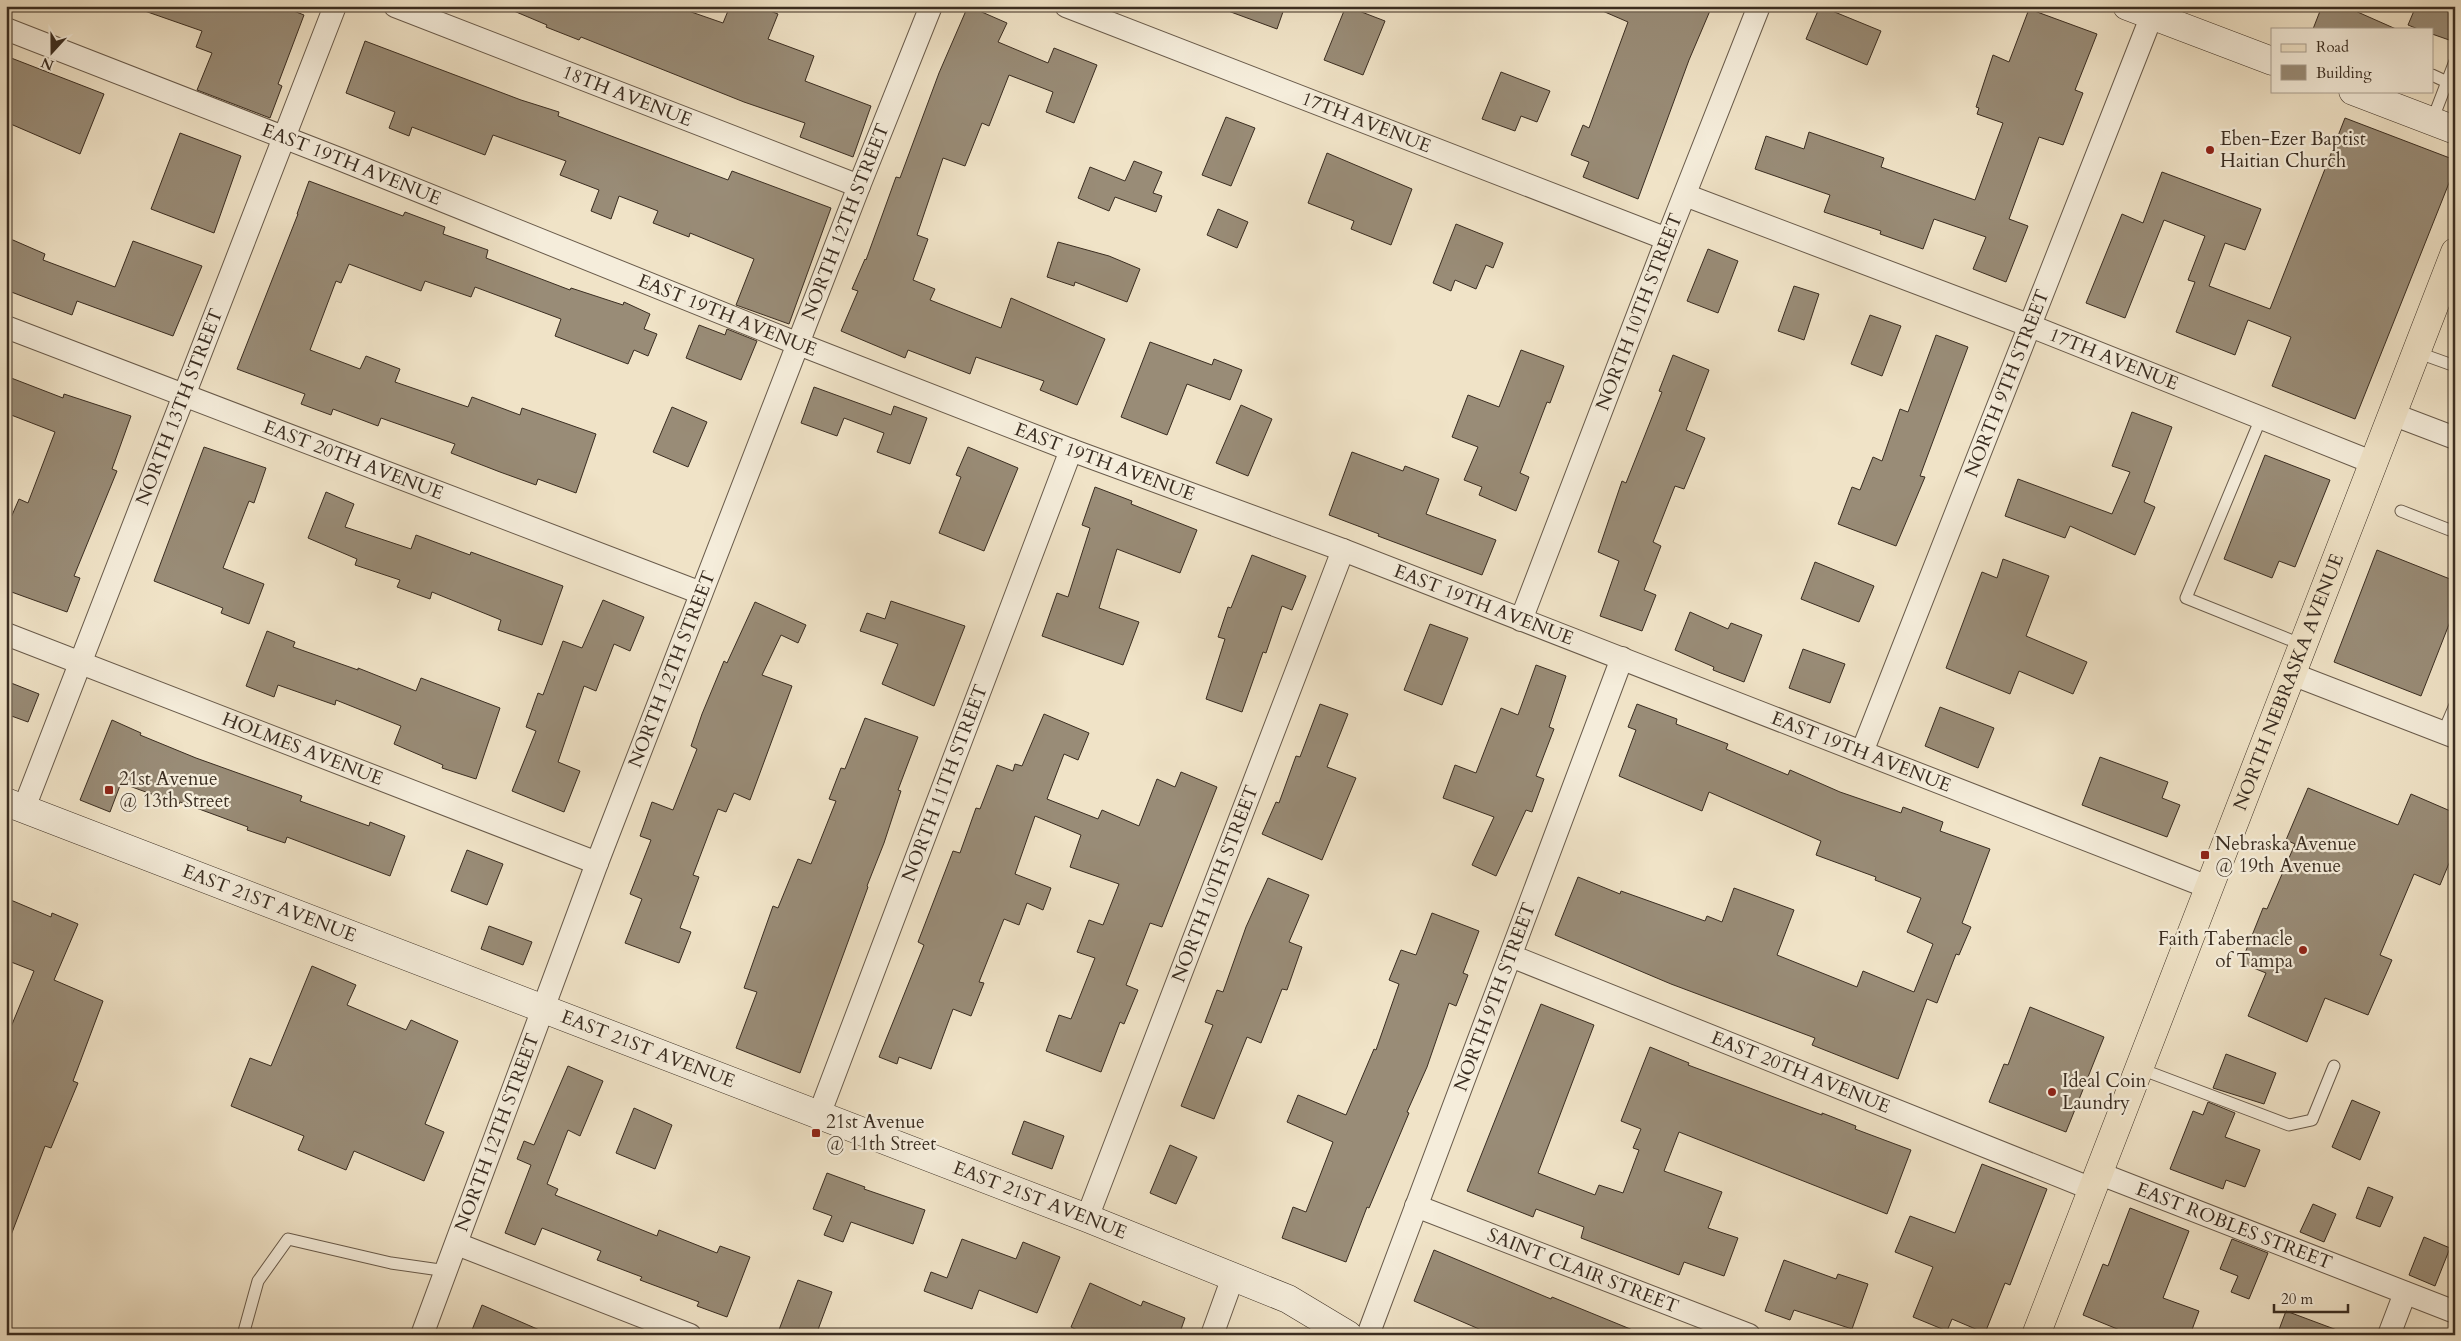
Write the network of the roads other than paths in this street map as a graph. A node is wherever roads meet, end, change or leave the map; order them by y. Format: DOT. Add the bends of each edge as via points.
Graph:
graph roads {
  1 [pos="335,6"];
  2 [pos="395,6"];
  3 [pos="931,6"];
  4 [pos="1066,6"];
  5 [pos="1760,6"];
  6 [pos="2139,11"];
  7 [pos="6,29"];
  8 [pos="2271,61"];
  9 [pos="2455,62"];
  10 [pos="2434,76"];
  11 [pos="2447,82"];
  12 [pos="2359,92"];
  13 [pos="2381,96"];
  14 [pos="2443,125"];
  15 [pos="285,138"];
  16 [pos="859,186"];
  17 [pos="1685,195"];
  18 [pos="1667,239"];
  19 [pos="2455,252"];
  20 [pos="2028,325"];
  21 [pos="6,327"];
  22 [pos="798,344"];
  23 [pos="2416,352"];
  24 [pos="2455,366"];
  25 [pos="185,396"];
  26 [pos="2392,414"];
  27 [pos="2261,418"];
  28 [pos="2455,438"];
  29 [pos="1071,450"];
  30 [pos="2374,463"];
  31 [pos="2401,511"];
  32 [pos="2455,532"];
  33 [pos="1343,550"];
  34 [pos="701,593"];
  35 [pos="1522,620"];
  36 [pos="6,634"];
  37 [pos="2303,645"];
  38 [pos="1622,658"];
  39 [pos="82,663"];
  40 [pos="2292,674"];
  41 [pos="2455,705"];
  42 [pos="2449,735"];
  43 [pos="1862,752"];
  44 [pos="15,805"];
  45 [pos="597,863"];
  46 [pos="2208,887"];
  47 [pos="1511,956"];
  48 [pos="544,1009"];
  49 [pos="2334,1066"];
  50 [pos="2138,1068"];
  51 [pos="819,1115"];
  52 [pos="2095,1181"];
  53 [pos="1416,1206"];
  54 [pos="1087,1218"];
  55 [pos="456,1244"];
  56 [pos="447,1271"];
  57 [pos="1233,1277"];
  58 [pos="2404,1293"];
  59 [pos="2455,1312"];
  60 [pos="242,1335"];
  61 [pos="422,1335"];
  62 [pos="690,1335"];
  63 [pos="1212,1335"];
  64 [pos="1348,1335"];
  65 [pos="1368,1335"];
  66 [pos="1749,1335"];
  67 [pos="2036,1335"];
  68 [pos="2389,1335"];
  1 -- 15 [label="street, NORTH 13TH STREET"];
  2 -- 16 [label="street, 18TH AVENUE"];
  3 -- 16 [label="street, NORTH 12TH STREET"];
  4 -- 18 [label="street, 17TH AVENUE"];
  5 -- 17 [label="street, NORTH 10TH STREET"];
  6 -- 8 [label="street"];
  6 -- 20 [label="street, NORTH 9TH STREET"];
  7 -- 15 [label="street, EAST 19TH AVENUE"];
  9 -- 11 [label="lane"];
  10 -- 11 [label="lane"];
  11 -- 14 [label="lane"];
  12 -- 13 [label="street"];
  13 -- 14 [label="street"];
  15 -- 22 [label="street, EAST 19TH AVENUE"];
  15 -- 25 [label="street, NORTH 13TH STREET"];
  16 -- 22 [label="street, NORTH 12TH STREET"];
  17 -- 18 [label="street, NORTH 10TH STREET"];
  17 -- 20 [label="street, 17TH AVENUE"];
  18 -- 35 [label="street, NORTH 10TH STREET"];
  19 -- 23 [label="main road, NORTH NEBRASKA AVENUE"];
  20 -- 27 [label="street, 17TH AVENUE"];
  20 -- 43 [label="street, NORTH 9TH STREET"];
  21 -- 25 [label="street, EAST 20TH AVENUE"];
  22 -- 29 [label="street, EAST 19TH AVENUE"];
  22 -- 34 [label="street, NORTH 12TH STREET"];
  23 -- 24 [label="lane"];
  23 -- 26 [label="main road, NORTH NEBRASKA AVENUE"];
  25 -- 34 [label="street, EAST 20TH AVENUE"];
  25 -- 39 [label="street, NORTH 13TH STREET"];
  26 -- 28 [label="street"];
  26 -- 30 [label="main road, NORTH NEBRASKA AVENUE"];
  27 -- 30 [label="street, 17TH AVENUE"];
  27 -- 37 [label="lane" via="2186,598"];
  29 -- 33 [label="street, EAST 19TH AVENUE"];
  29 -- 51 [label="street, NORTH 11TH STREET"];
  30 -- 37 [label="main road, NORTH NEBRASKA AVENUE"];
  31 -- 32 [label="lane"];
  33 -- 35 [label="street, EAST 19TH AVENUE"];
  33 -- 54 [label="street, NORTH 10TH STREET"];
  34 -- 45 [label="street, NORTH 12TH STREET"];
  35 -- 38 [label="street, EAST 19TH AVENUE"];
  36 -- 39 [label="street, HOLMES AVENUE"];
  37 -- 40 [label="main road, NORTH NEBRASKA AVENUE"];
  38 -- 43 [label="street, EAST 19TH AVENUE"];
  38 -- 47 [label="street, NORTH 9TH STREET"];
  39 -- 44 [label="street, NORTH 13TH STREET"];
  39 -- 45 [label="street, HOLMES AVENUE"];
  40 -- 42 [label="street"];
  40 -- 46 [label="main road, NORTH NEBRASKA AVENUE"];
  41 -- 42 [label="lane"];
  43 -- 46 [label="street, EAST 19TH AVENUE"];
  44 -- 48 [label="street, EAST 21ST AVENUE"];
  45 -- 48 [label="street, NORTH 12TH STREET"];
  46 -- 50 [label="main road, NORTH NEBRASKA AVENUE"];
  47 -- 52 [label="street, EAST 20TH AVENUE"];
  47 -- 53 [label="street, NORTH 9TH STREET"];
  48 -- 51 [label="street, EAST 21ST AVENUE"];
  48 -- 55 [label="street, NORTH 12TH STREET"];
  49 -- 50 [label="lane" via="2312,1120 2289,1126"];
  50 -- 52 [label="main road, NORTH NEBRASKA AVENUE"];
  51 -- 54 [label="street, EAST 21ST AVENUE"];
  52 -- 58 [label="street, EAST ROBLES STREET"];
  52 -- 67 [label="main road, NORTH NEBRASKA AVENUE"];
  53 -- 65 [label="street, NORTH 9TH STREET"];
  53 -- 66 [label="street, SAINT CLAIR STREET"];
  54 -- 57 [label="street, EAST 21ST AVENUE"];
  55 -- 56 [label="street, NORTH 12TH STREET"];
  55 -- 62 [label="street"];
  56 -- 60 [label="lane" via="391,1263 288,1239 258,1281"];
  56 -- 61 [label="street, NORTH 12TH STREET"];
  57 -- 63 [label="street"];
  57 -- 64 [label="street, EAST 21ST AVENUE" via="1288,1299"];
  58 -- 59 [label="street, EAST ROBLES STREET"];
  58 -- 68 [label="street"];
}
